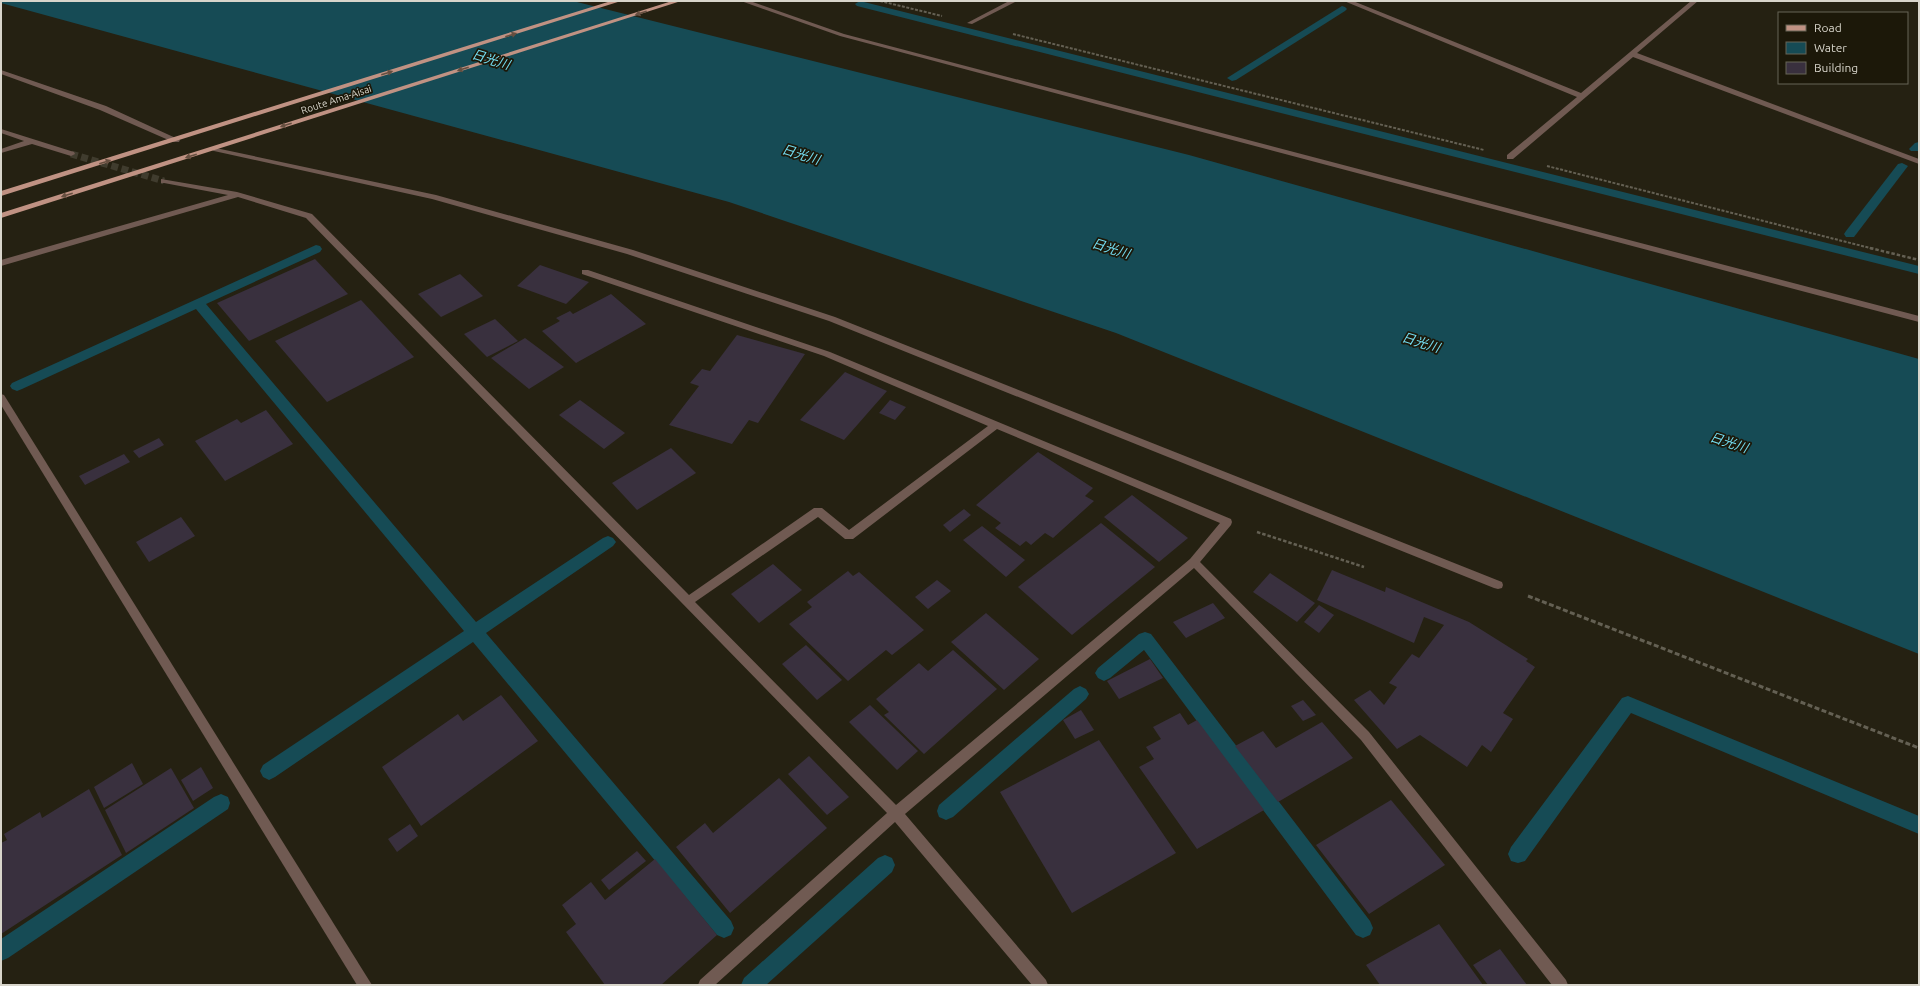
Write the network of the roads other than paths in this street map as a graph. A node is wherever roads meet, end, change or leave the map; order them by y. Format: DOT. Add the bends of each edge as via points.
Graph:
graph roads {
  1 [pos="618,1"];
  2 [pos="678,1"];
  3 [pos="744,1"];
  4 [pos="1014,1"];
  5 [pos="1347,1"];
  6 [pos="1695,1"];
  7 [pos="970,23"];
  8 [pos="1632,54"];
  9 [pos="1,72"];
  10 [pos="1582,96"];
  11 [pos="1,131"];
  12 [pos="176,140"];
  13 [pos="32,141"];
  14 [pos="214,149"];
  15 [pos="1,151"];
  16 [pos="72,154"];
  17 [pos="1510,157"];
  18 [pos="1919,162"];
  19 [pos="164,181"];
  20 [pos="1,194"];
  21 [pos="237,194"];
  22 [pos="1,216"];
  23 [pos="1,263"];
  24 [pos="585,272"];
  25 [pos="1919,319"];
  26 [pos="1,397"];
  27 [pos="996,425"];
  28 [pos="1194,562"];
  29 [pos="1498,585"];
  30 [pos="688,601"];
  31 [pos="896,813"];
  32 [pos="365,985"];
  33 [pos="705,985"];
  34 [pos="1041,985"];
  35 [pos="1561,985"];
  12 -- 1 [label="main road, Route Ama-Aisai, one-way"];
  2 -- 14 [label="main road, Route Ama-Aisai, one-way"];
  3 -- 25 [label="street" via="886,46"];
  4 -- 7 [label="street"];
  5 -- 10 [label="street"];
  6 -- 8 [label="street"];
  8 -- 10 [label="street"];
  8 -- 18 [label="street"];
  9 -- 12 [label="street" via="103,108"];
  10 -- 17 [label="street"];
  11 -- 13 [label="street"];
  20 -- 12 [label="main road, Route Ama-Aisai, one-way"];
  13 -- 15 [label="street"];
  13 -- 16 [label="street"];
  14 -- 22 [label="main road, Route Ama-Aisai, one-way"];
  14 -- 29 [label="street" via="433,197 630,252 832,319"];
  19 -- 21 [label="street"];
  21 -- 23 [label="street"];
  21 -- 30 [label="street" via="309,216"];
  24 -- 27 [label="street" via="827,354"];
  26 -- 32 [label="street"];
  27 -- 28 [label="street" via="1227,522"];
  27 -- 30 [label="street" via="849,536 818,511"];
  28 -- 31 [label="street"];
  28 -- 35 [label="street" via="1365,736"];
  30 -- 31 [label="street"];
  31 -- 33 [label="street"];
  31 -- 34 [label="street"];
}
